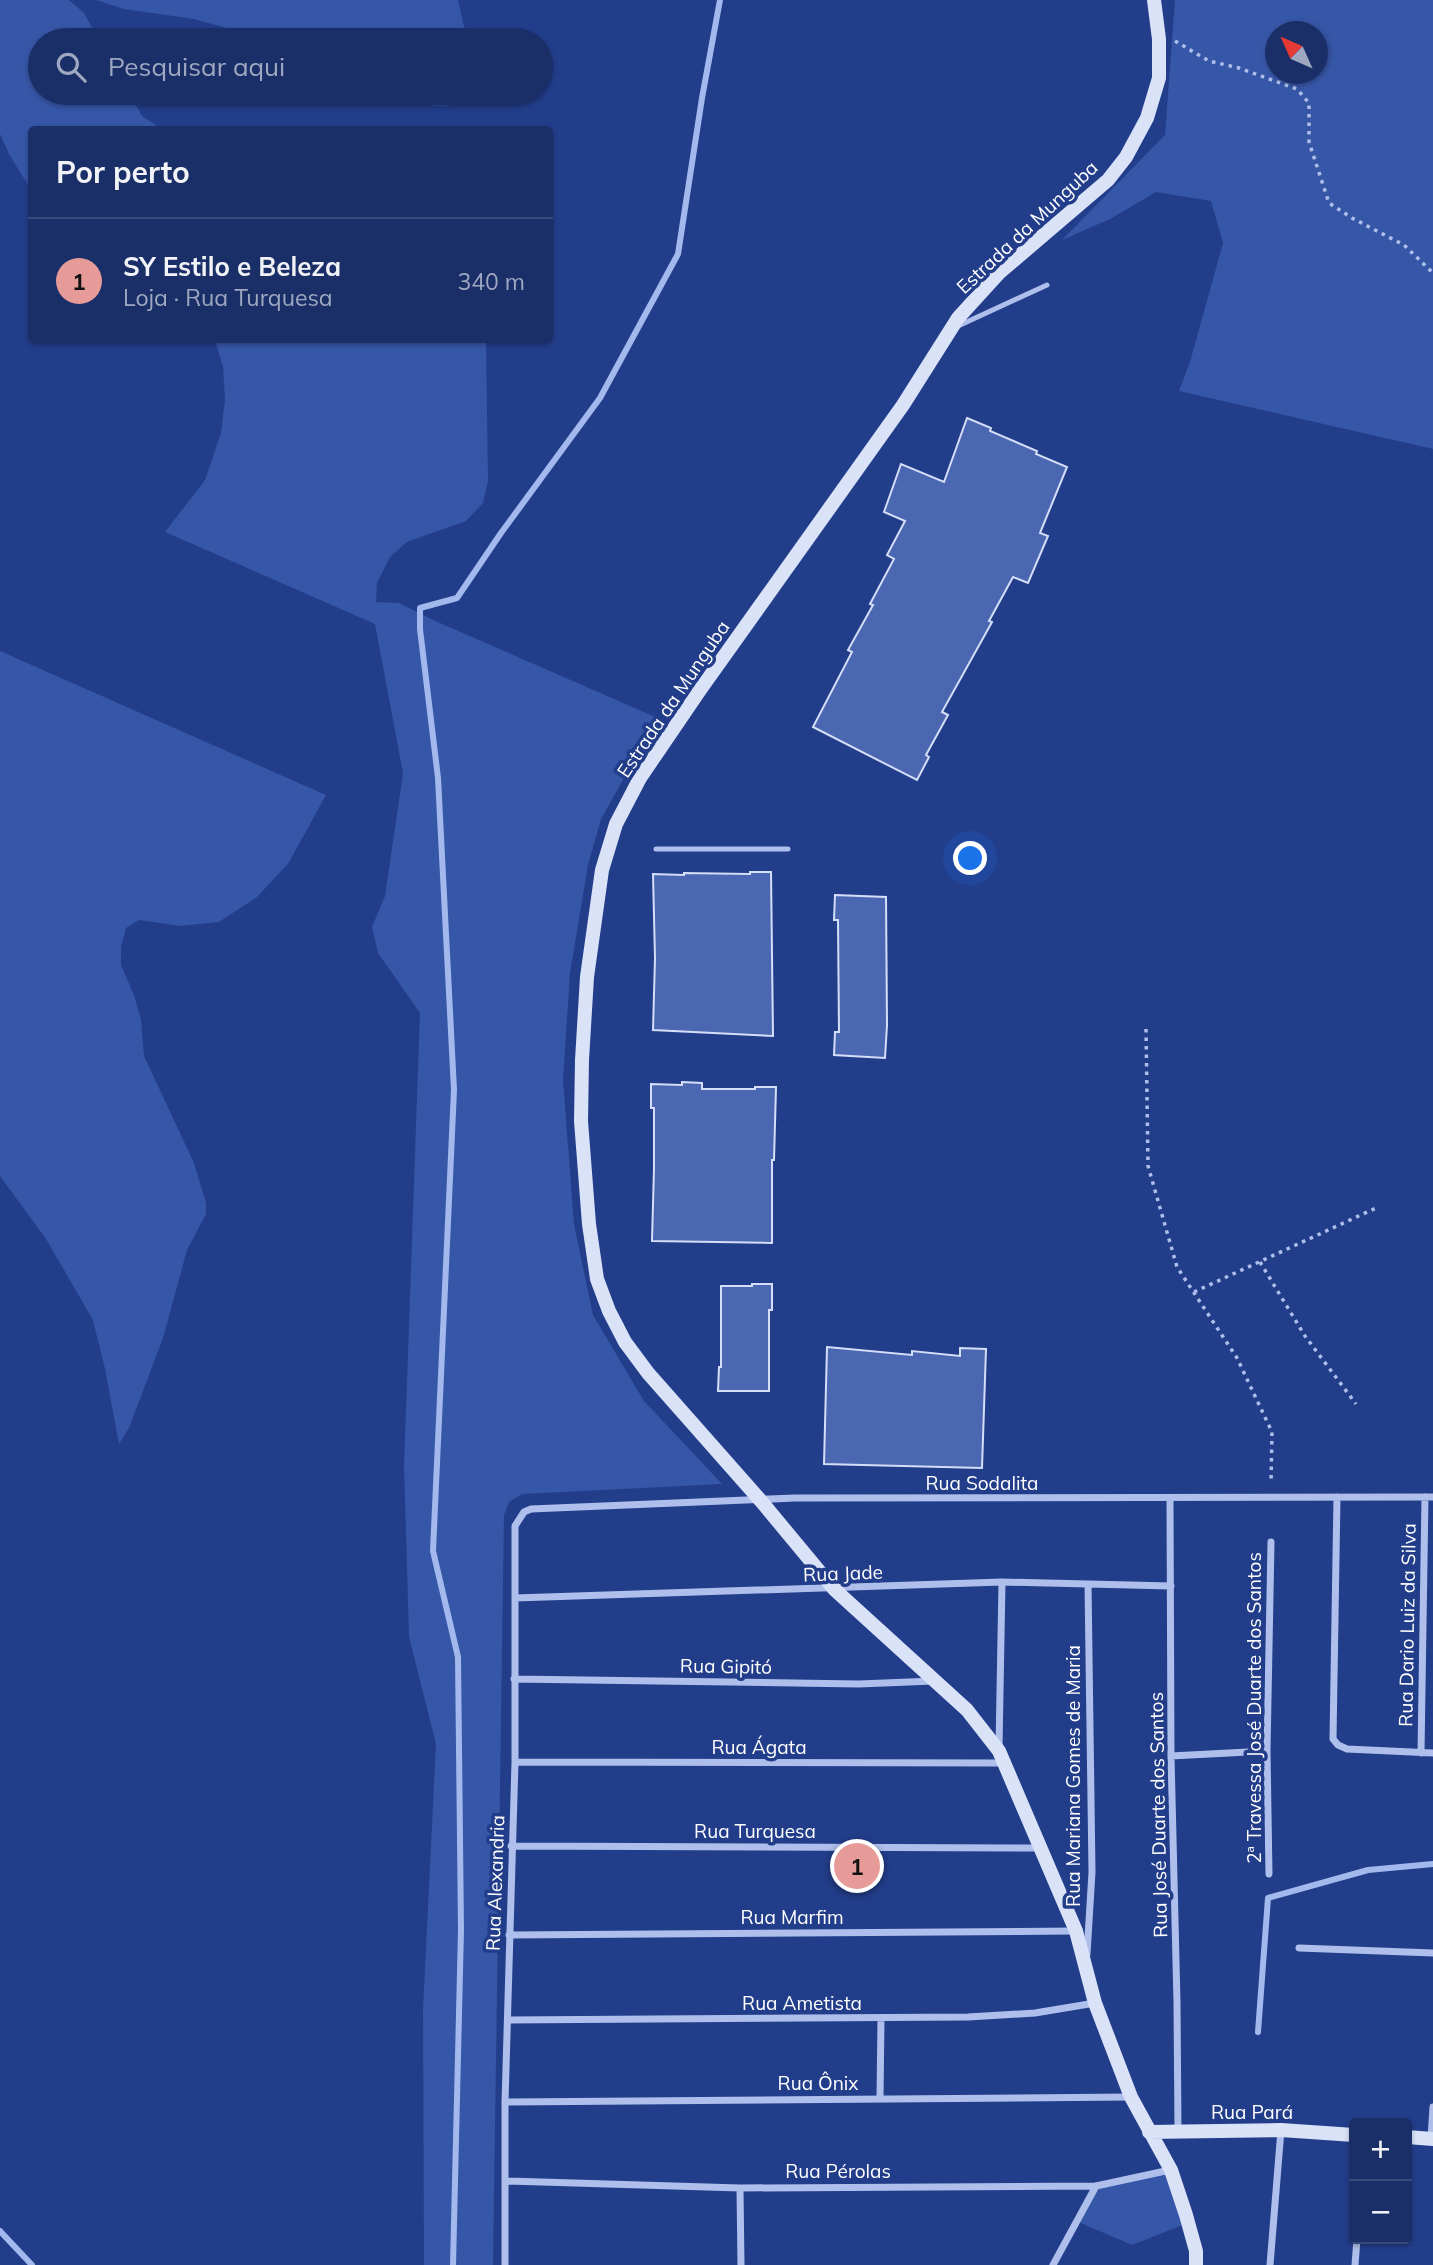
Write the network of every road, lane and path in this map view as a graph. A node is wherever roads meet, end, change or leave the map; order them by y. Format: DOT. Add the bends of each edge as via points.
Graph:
graph roads {
  1 [pos="1154,0"];
  2 [pos="1158,30"];
  3 [pos="1433,273"];
  4 [pos="1047,285"];
  5 [pos="950,330"];
  6 [pos="656,849"];
  7 [pos="788,849"];
  8 [pos="1146,1029"];
  9 [pos="1376,1208"];
  10 [pos="1260,1262"];
  11 [pos="1194,1292"];
  12 [pos="1356,1404"];
  13 [pos="1271,1496"];
  14 [pos="1337,1497"];
  15 [pos="1429,1497"];
  16 [pos="1170,1498"];
  17 [pos="761,1501"];
  18 [pos="531,1509"];
  19 [pos="1271,1542"];
  20 [pos="1002,1582"];
  21 [pos="1087,1584"];
  22 [pos="1171,1586"];
  23 [pos="834,1589"];
  24 [pos="516,1598"];
  25 [pos="514,1679"];
  26 [pos="936,1681"];
  27 [pos="1267,1751"];
  28 [pos="1421,1753"];
  29 [pos="1433,1753"];
  30 [pos="1171,1756"];
  31 [pos="1001,1757"];
  32 [pos="515,1762"];
  33 [pos="511,1846"];
  34 [pos="1042,1848"];
  35 [pos="1269,1874"];
  36 [pos="1076,1931"];
  37 [pos="509,1935"];
  38 [pos="1299,1948"];
  39 [pos="1433,1953"];
  40 [pos="1086,1969"];
  41 [pos="1095,2004"];
  42 [pos="881,2019"];
  43 [pos="508,2020"];
  44 [pos="1131,2097"];
  45 [pos="880,2098"];
  46 [pos="505,2102"];
  47 [pos="1433,2107"];
  48 [pos="1281,2130"];
  49 [pos="1178,2131"];
  50 [pos="1149,2132"];
  51 [pos="1349,2135"];
  52 [pos="1412,2137"];
  53 [pos="1432,2138"];
  54 [pos="1171,2170"];
  55 [pos="505,2181"];
  56 [pos="1096,2186"];
  57 [pos="740,2188"];
  58 [pos="1357,2244"];
  59 [pos="505,2265"];
  60 [pos="741,2265"];
  61 [pos="1053,2265"];
  62 [pos="1196,2265"];
  63 [pos="1270,2265"];
  64 [pos="1356,2265"];
  1 -- 2 [label="main road, Estrada da Munguba"];
  2 -- 3 [label="path" via="1209,61 1297,89 1309,103 1309,142 1329,203 1404,245"];
  2 -- 5 [label="main road, Estrada da Munguba" via="1159,78 1147,118 1126,157 1108,180 999,273"];
  4 -- 5 [label="lane"];
  5 -- 17 [label="main road, Estrada da Munguba" via="903,405 640,778 616,824 603,870 587,977 581,1121 597,1279 625,1342"];
  6 -- 7 [label="lane"];
  8 -- 11 [label="path" via="1148,1166 1177,1267"];
  9 -- 10 [label="path"];
  10 -- 11 [label="path"];
  10 -- 12 [label="path" via="1305,1336"];
  11 -- 13 [label="path" via="1237,1358 1272,1432"];
  13 -- 14 [label="street, Rua Sodalita"];
  13 -- 16 [label="street, Rua Sodalita"];
  14 -- 15 [label="street, Rua Sodalita"];
  14 -- 28 [label="street" via="1333,1739 1347,1749"];
  15 -- 28 [label="street, Rua Dario Luiz da Silva"];
  16 -- 17 [label="street, Rua Sodalita"];
  16 -- 22 [label="street, Rua José Duarte dos Santos"];
  17 -- 18 [label="street, Rua Sodalita"];
  17 -- 23 [label="main road, Estrada da Munguba"];
  18 -- 24 [label="street, Rua Alexandria" via="515,1526"];
  19 -- 27 [label="street, 2ª Travessa José Duarte dos Santos"];
  20 -- 21 [label="street, Rua Jade"];
  20 -- 23 [label="street, Rua Jade"];
  20 -- 31 [label="street"];
  21 -- 22 [label="street, Rua Jade"];
  21 -- 40 [label="street, Rua Mariana Gomes de Maria" via="1092,1872"];
  22 -- 30 [label="street, Rua José Duarte dos Santos"];
  23 -- 24 [label="street, Rua Jade"];
  23 -- 26 [label="main road, Estrada da Munguba"];
  24 -- 25 [label="street, Rua Alexandria"];
  25 -- 26 [label="street, Rua Gipitó"];
  25 -- 32 [label="street, Rua Alexandria"];
  26 -- 31 [label="main road, Estrada da Munguba" via="967,1710"];
  27 -- 30 [label="street"];
  27 -- 35 [label="street, 2ª Travessa José Duarte dos Santos"];
  28 -- 29 [label="street"];
  30 -- 49 [label="street, Rua José Duarte dos Santos"];
  31 -- 32 [label="street, Rua Ágata"];
  31 -- 34 [label="main road, Estrada da Munguba"];
  32 -- 33 [label="street, Rua Alexandria"];
  33 -- 34 [label="street, Rua Turquesa"];
  33 -- 37 [label="street, Rua Alexandria"];
  34 -- 36 [label="main road, Estrada da Munguba"];
  36 -- 37 [label="street, Rua Marfim"];
  36 -- 40 [label="main road, Estrada da Munguba"];
  37 -- 43 [label="street, Rua Alexandria"];
  38 -- 39 [label="street"];
  40 -- 41 [label="main road, Estrada da Munguba"];
  41 -- 42 [label="street, Rua Ametista" via="1035,2013"];
  41 -- 44 [label="main road, Estrada da Munguba"];
  42 -- 43 [label="street, Rua Ametista"];
  42 -- 45 [label="street"];
  43 -- 46 [label="street, Rua Alexandria"];
  44 -- 45 [label="street, Rua Ônix"];
  44 -- 50 [label="main road, Estrada da Munguba"];
  45 -- 46 [label="street, Rua Ônix"];
  46 -- 55 [label="street, Rua Alexandria"];
  47 -- 53 [label="street"];
  48 -- 49 [label="main road, Rua Pará"];
  48 -- 51 [label="main road, Rua Pará"];
  48 -- 63 [label="street"];
  49 -- 50 [label="main road, Rua Pará"];
  50 -- 54 [label="main road, Estrada da Munguba"];
  52 -- 53 [label="main road"];
  54 -- 56 [label="street, Rua Pérolas"];
  54 -- 62 [label="main road, Estrada da Munguba" via="1196,2251"];
  55 -- 57 [label="street, Rua Pérolas"];
  55 -- 59 [label="street, Rua Alexandria"];
  56 -- 57 [label="street, Rua Pérolas"];
  56 -- 61 [label="street"];
  57 -- 60 [label="street"];
  58 -- 64 [label="street"];
}
